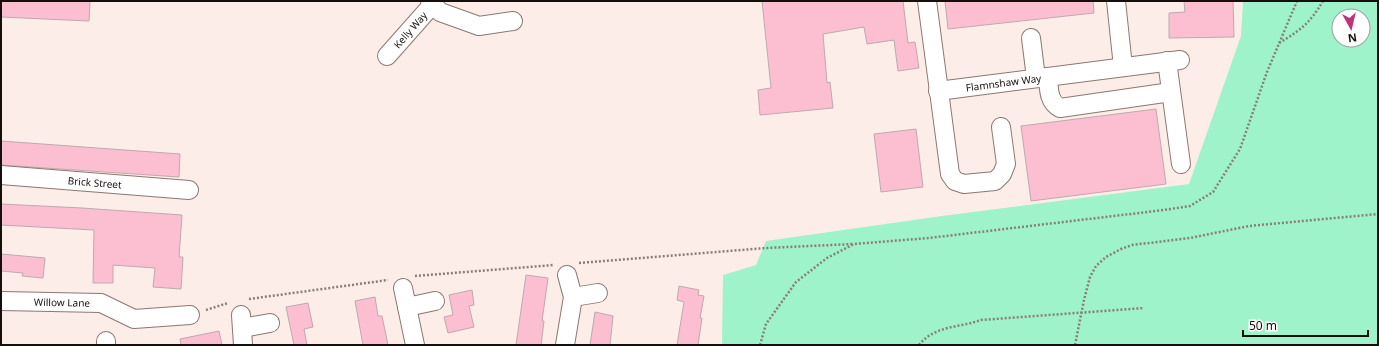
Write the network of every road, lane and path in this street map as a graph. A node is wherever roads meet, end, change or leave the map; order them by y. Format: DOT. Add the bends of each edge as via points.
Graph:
graph roads {
  1 [pos="927,1"];
  2 [pos="1116,1"];
  3 [pos="1297,1"];
  4 [pos="1324,1"];
  5 [pos="431,3"];
  6 [pos="513,21"];
  7 [pos="1031,38"];
  8 [pos="1278,44"];
  9 [pos="387,56"];
  10 [pos="1123,67"];
  11 [pos="1042,77"];
  12 [pos="938,90"];
  13 [pos="1171,92"];
  14 [pos="1001,127"];
  15 [pos="1181,164"];
  16 [pos="1,175"];
  17 [pos="189,190"];
  18 [pos="1378,214"];
  19 [pos="854,244"];
  20 [pos="568,267"];
  21 [pos="402,281"];
  22 [pos="598,293"];
  23 [pos="573,297"];
  24 [pos="1,301"];
  25 [pos="435,301"];
  26 [pos="407,307"];
  27 [pos="1144,308"];
  28 [pos="1081,313"];
  29 [pos="190,315"];
  30 [pos="241,318"];
  31 [pos="270,323"];
  32 [pos="415,345"];
  33 [pos="565,345"];
  34 [pos="760,345"];
  35 [pos="919,345"];
  36 [pos="1075,345"];
  1 -- 12 [label="street"];
  2 -- 10 [label="street"];
  3 -- 8 [label="path"];
  4 -- 8 [label="path" via="1314,17 1298,32"];
  5 -- 6 [label="street, Kelly Way" via="440,12 479,26"];
  5 -- 9 [label="street, Kelly Way"];
  7 -- 11 [label="street"];
  8 -- 19 [label="path" via="1240,148 1213,192 1190,206 1014,228"];
  10 -- 11 [label="street, Flamnshaw Way"];
  10 -- 13 [label="street, Flamnshaw Way" via="1173,61"];
  11 -- 12 [label="street, Flamnshaw Way"];
  11 -- 13 [label="street" via="1051,101 1060,108"];
  12 -- 14 [label="street" via="950,174 955,181 964,184 995,181 1002,174 1006,164"];
  13 -- 15 [label="street"];
  16 -- 17 [label="street, Brick Street"];
  18 -- 28 [label="path" via="1249,226 1190,238 1132,245 1106,257 1096,266 1090,277"];
  19 -- 20 [label="path" via="766,248"];
  19 -- 34 [label="path" via="827,258 796,282 766,324"];
  20 -- 21 [label="path"];
  20 -- 23 [label="street"];
  21 -- 26 [label="street"];
  21 -- 30 [label="path"];
  22 -- 23 [label="street"];
  23 -- 33 [label="street"];
  24 -- 29 [label="street, Willow Lane" via="101,303 134,319"];
  25 -- 26 [label="street"];
  26 -- 32 [label="street"];
  27 -- 28 [label="path"];
  28 -- 35 [label="path" via="981,320 940,329"];
  28 -- 36 [label="path"];
  29 -- 30 [label="path"];
  30 -- 31 [label="street"];
}
